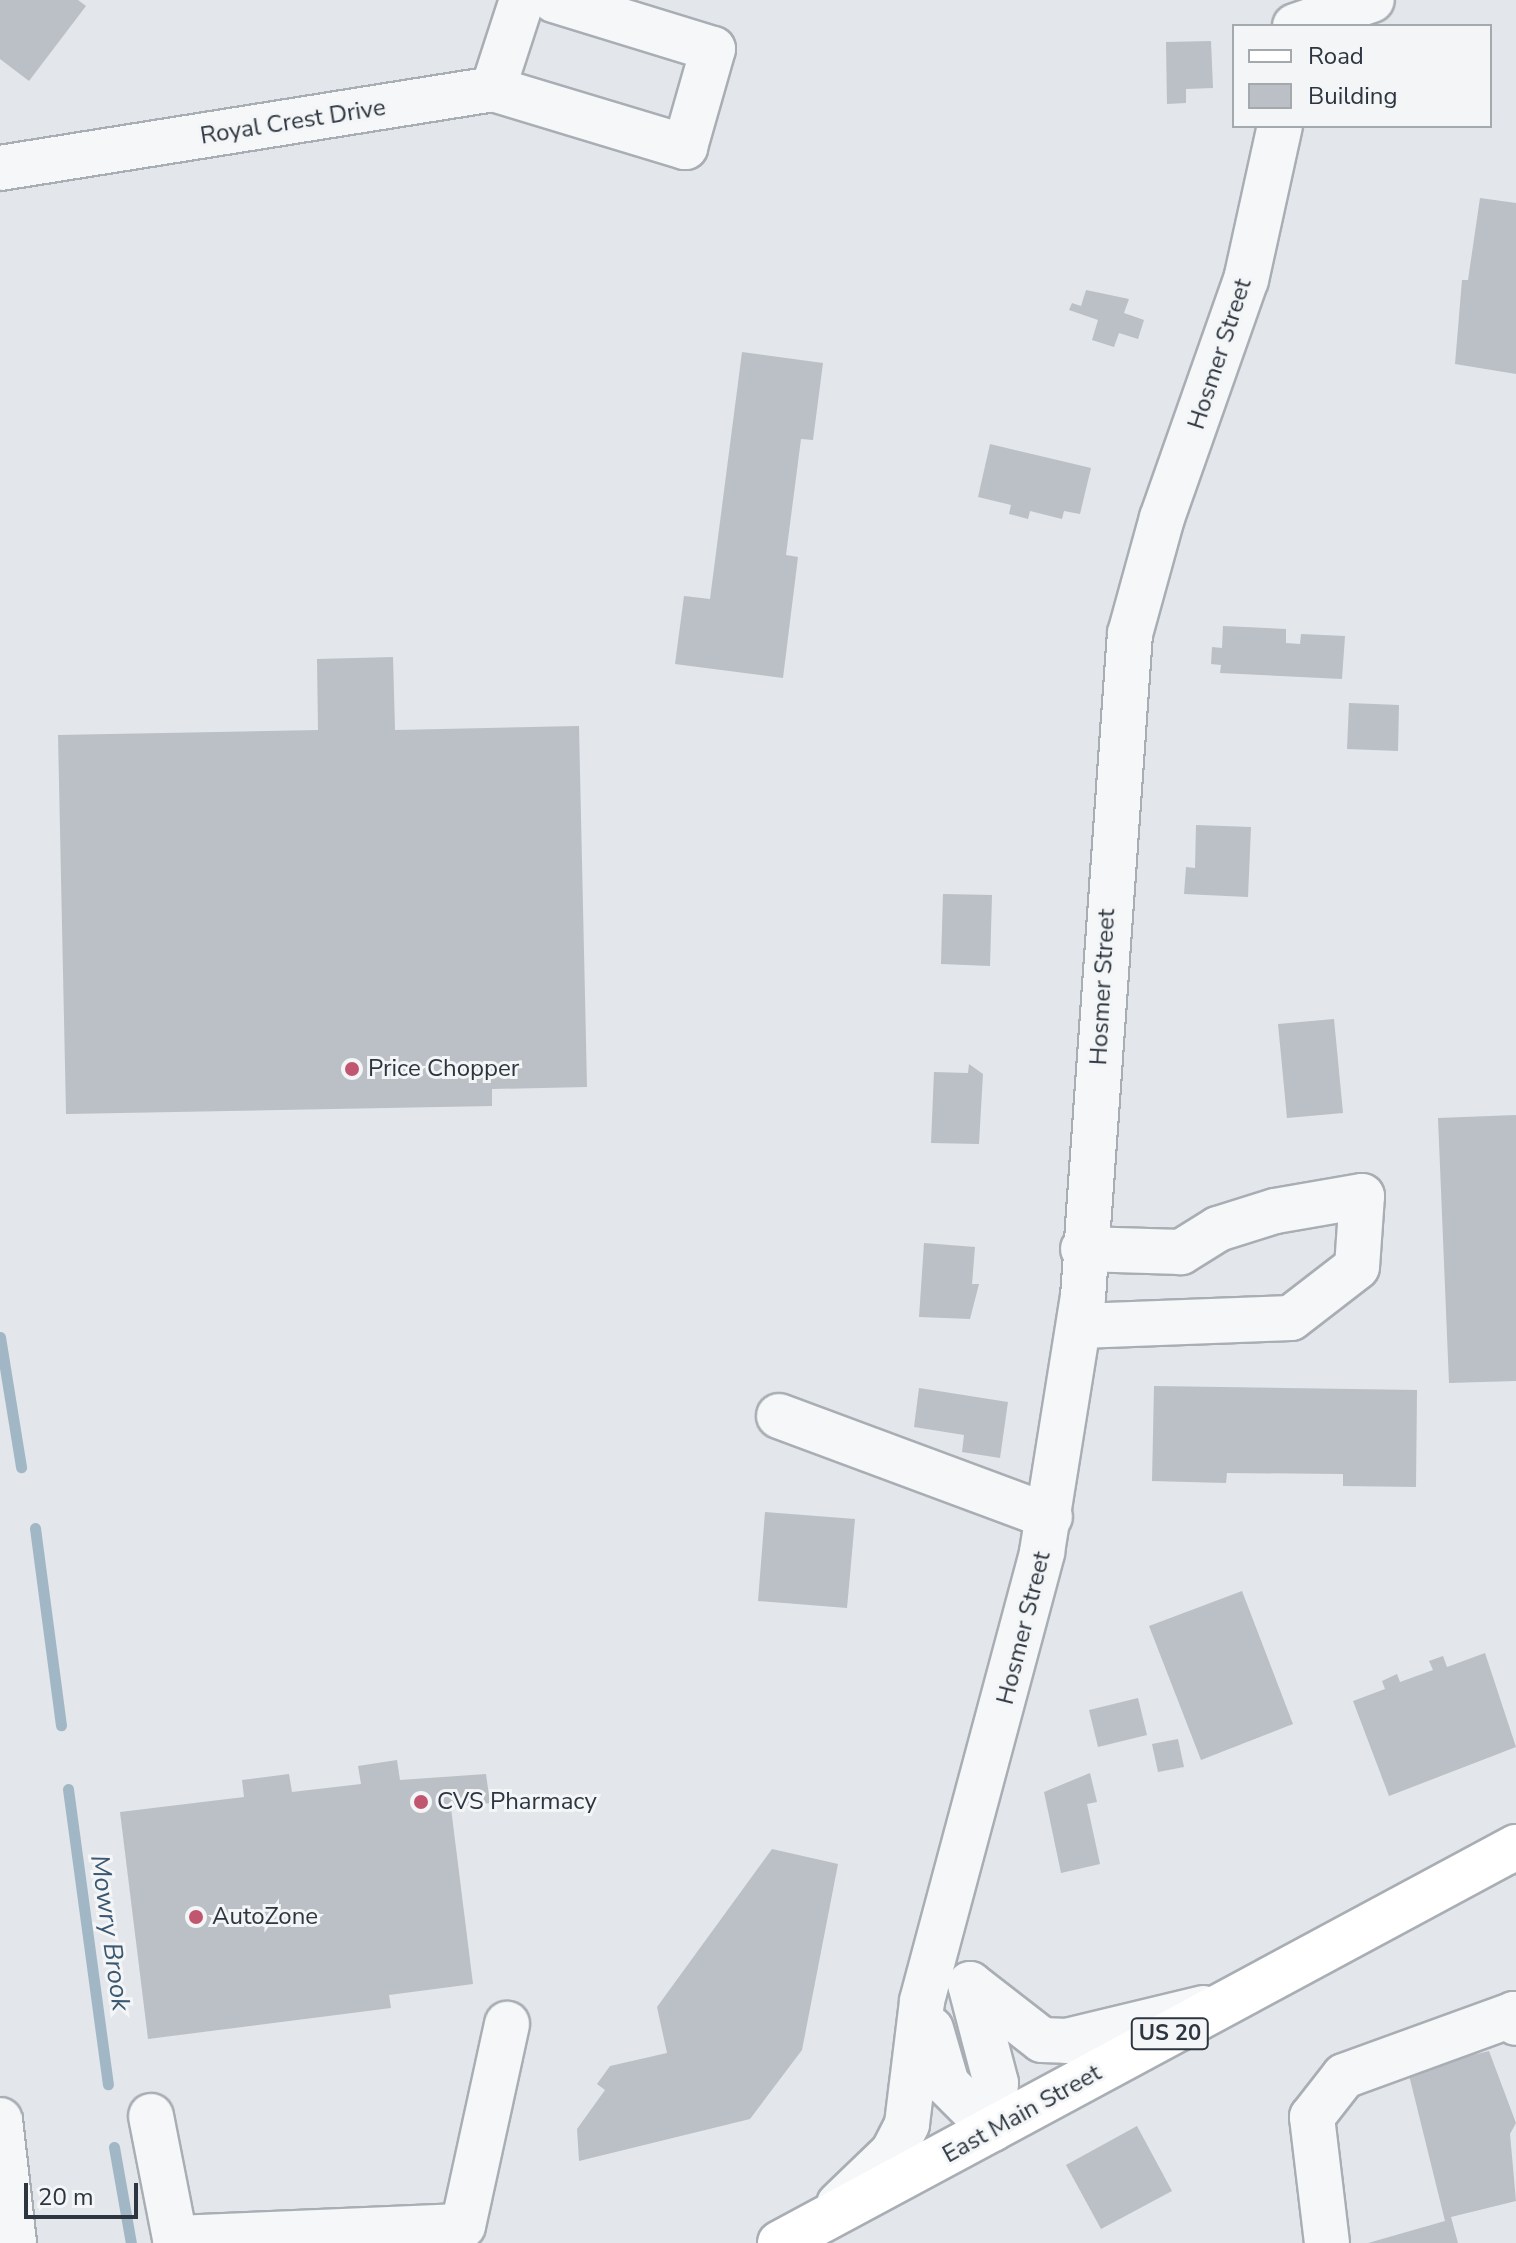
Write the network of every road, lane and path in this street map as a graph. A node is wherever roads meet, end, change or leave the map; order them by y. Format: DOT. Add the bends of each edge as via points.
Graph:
graph roads {
  1 [pos="522,0"];
  2 [pos="554,0"];
  3 [pos="1290,0"];
  4 [pos="1372,0"];
  5 [pos="1292,24"];
  6 [pos="1298,24"];
  7 [pos="493,89"];
  8 [pos="1280,128"];
  9 [pos="0,168"];
  10 [pos="1083,1249"];
  11 [pos="1080,1326"];
  12 [pos="779,1416"];
  13 [pos="1050,1517"];
  14 [pos="1516,1847"];
  15 [pos="964,1857"];
  16 [pos="970,1984"];
  17 [pos="922,2001"];
  18 [pos="1232,2001"];
  19 [pos="1516,2023"];
  20 [pos="507,2024"];
  21 [pos="151,2116"];
  22 [pos="0,2120"];
  23 [pos="992,2129"];
  24 [pos="823,2220"];
  25 [pos="14,2243"];
  26 [pos="780,2243"];
  27 [pos="1327,2243"];
  1 -- 7 [label="street"];
  2 -- 7 [label="street" via="713,49 685,147"];
  3 -- 5 [label="street"];
  4 -- 6 [label="street"];
  7 -- 9 [label="street, Royal Crest Drive"];
  8 -- 10 [label="street, Hosmer Street" via="1246,280 1162,518 1130,634"];
  10 -- 11 [label="street, Hosmer Street"];
  10 -- 11 [label="street" via="1181,1252 1218,1229 1275,1211 1362,1196 1357,1267 1291,1318"];
  11 -- 13 [label="street, Hosmer Street"];
  12 -- 13 [label="street"];
  13 -- 15 [label="street, Hosmer Street"];
  14 -- 18 [label="main road, East Main Street / US 20"];
  15 -- 16 [label="street, Hosmer Street"];
  15 -- 17 [label="street, Hosmer Street"];
  16 -- 18 [label="street" via="1042,2040 1067,2041"];
  16 -- 23 [label="street, Hosmer Street" via="996,2083"];
  17 -- 23 [label="street" via="947,2084"];
  17 -- 24 [label="street, Hosmer Street" via="907,2124 893,2152"];
  18 -- 23 [label="main road, East Main Street / US 20"];
  19 -- 27 [label="street" via="1514,2014 1344,2076 1312,2117"];
  20 -- 21 [label="street" via="463,2226 175,2238"];
  22 -- 25 [label="street"];
  23 -- 24 [label="main road, East Main Street / US 20"];
  24 -- 26 [label="main road, East Main Street / US 20"];
}
